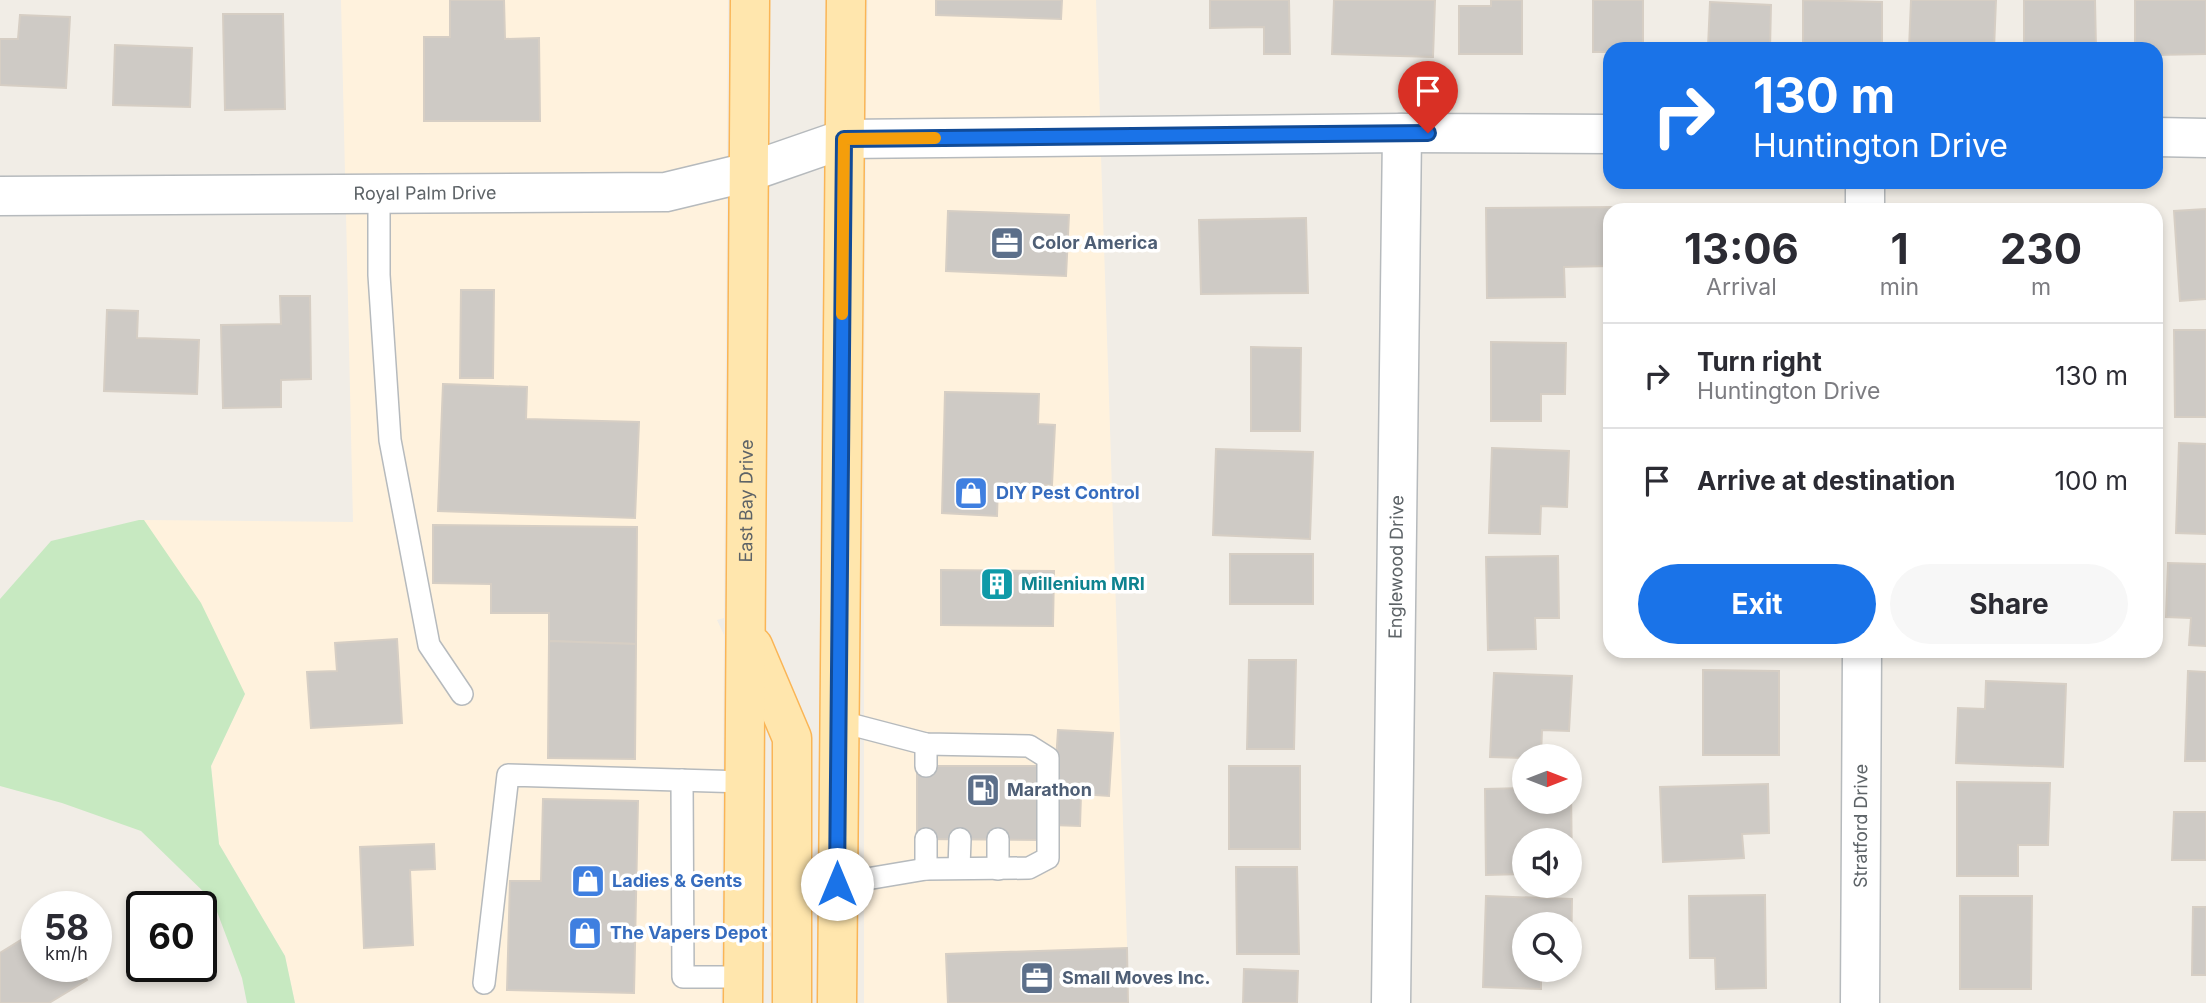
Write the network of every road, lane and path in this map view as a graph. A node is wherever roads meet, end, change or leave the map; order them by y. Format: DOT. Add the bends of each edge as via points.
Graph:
graph roads {
  1 [pos="750,0"];
  2 [pos="846,0"];
  3 [pos="1402,133"];
  4 [pos="1603,134"];
  5 [pos="2163,137"];
  6 [pos="2206,138"];
  7 [pos="844,139"];
  8 [pos="749,172"];
  9 [pos="379,194"];
  10 [pos="0,196"];
  11 [pos="746,631"];
  12 [pos="1862,658"];
  13 [pos="462,694"];
  14 [pos="838,721"];
  15 [pos="926,744"];
  16 [pos="926,766"];
  17 [pos="682,780"];
  18 [pos="745,782"];
  19 [pos="926,839"];
  20 [pos="960,839"];
  21 [pos="998,839"];
  22 [pos="959,868"];
  23 [pos="926,869"];
  24 [pos="998,869"];
  25 [pos="837,884"];
  26 [pos="484,984"];
  27 [pos="743,990"];
  28 [pos="792,1003"];
  29 [pos="837,1003"];
  30 [pos="1391,1003"];
  31 [pos="1860,1003"];
  1 -- 8 [label="main road, East Bay Drive"];
  2 -- 7 [label="main road"];
  3 -- 4 [label="street, Royal Palm Drive"];
  3 -- 7 [label="street, Royal Palm Drive"];
  3 -- 30 [label="street, Englewood Drive"];
  5 -- 6 [label="street"];
  7 -- 8 [label="street, Royal Palm Drive"];
  7 -- 14 [label="main road"];
  8 -- 9 [label="street, Royal Palm Drive" via="666,192"];
  8 -- 11 [label="main road, East Bay Drive"];
  9 -- 10 [label="street, Royal Palm Drive"];
  9 -- 13 [label="lane" via="379,275 390,440 429,645"];
  11 -- 18 [label="main road, East Bay Drive"];
  11 -- 28 [label="main road" via="792,738"];
  12 -- 31 [label="street, Stratford Drive"];
  14 -- 15 [label="lane"];
  14 -- 25 [label="main road"];
  15 -- 16 [label="lane"];
  15 -- 24 [label="lane" via="960,756 998,756 1029,746 1048,758 1048,858 1029,868"];
  17 -- 18 [label="lane"];
  17 -- 26 [label="lane" via="508,775"];
  17 -- 27 [label="lane" via="683,977"];
  18 -- 27 [label="main road, East Bay Drive"];
  19 -- 23 [label="lane"];
  20 -- 22 [label="lane"];
  21 -- 24 [label="lane"];
  22 -- 23 [label="lane"];
  22 -- 24 [label="lane"];
  23 -- 25 [label="lane"];
  25 -- 29 [label="main road"];
}
